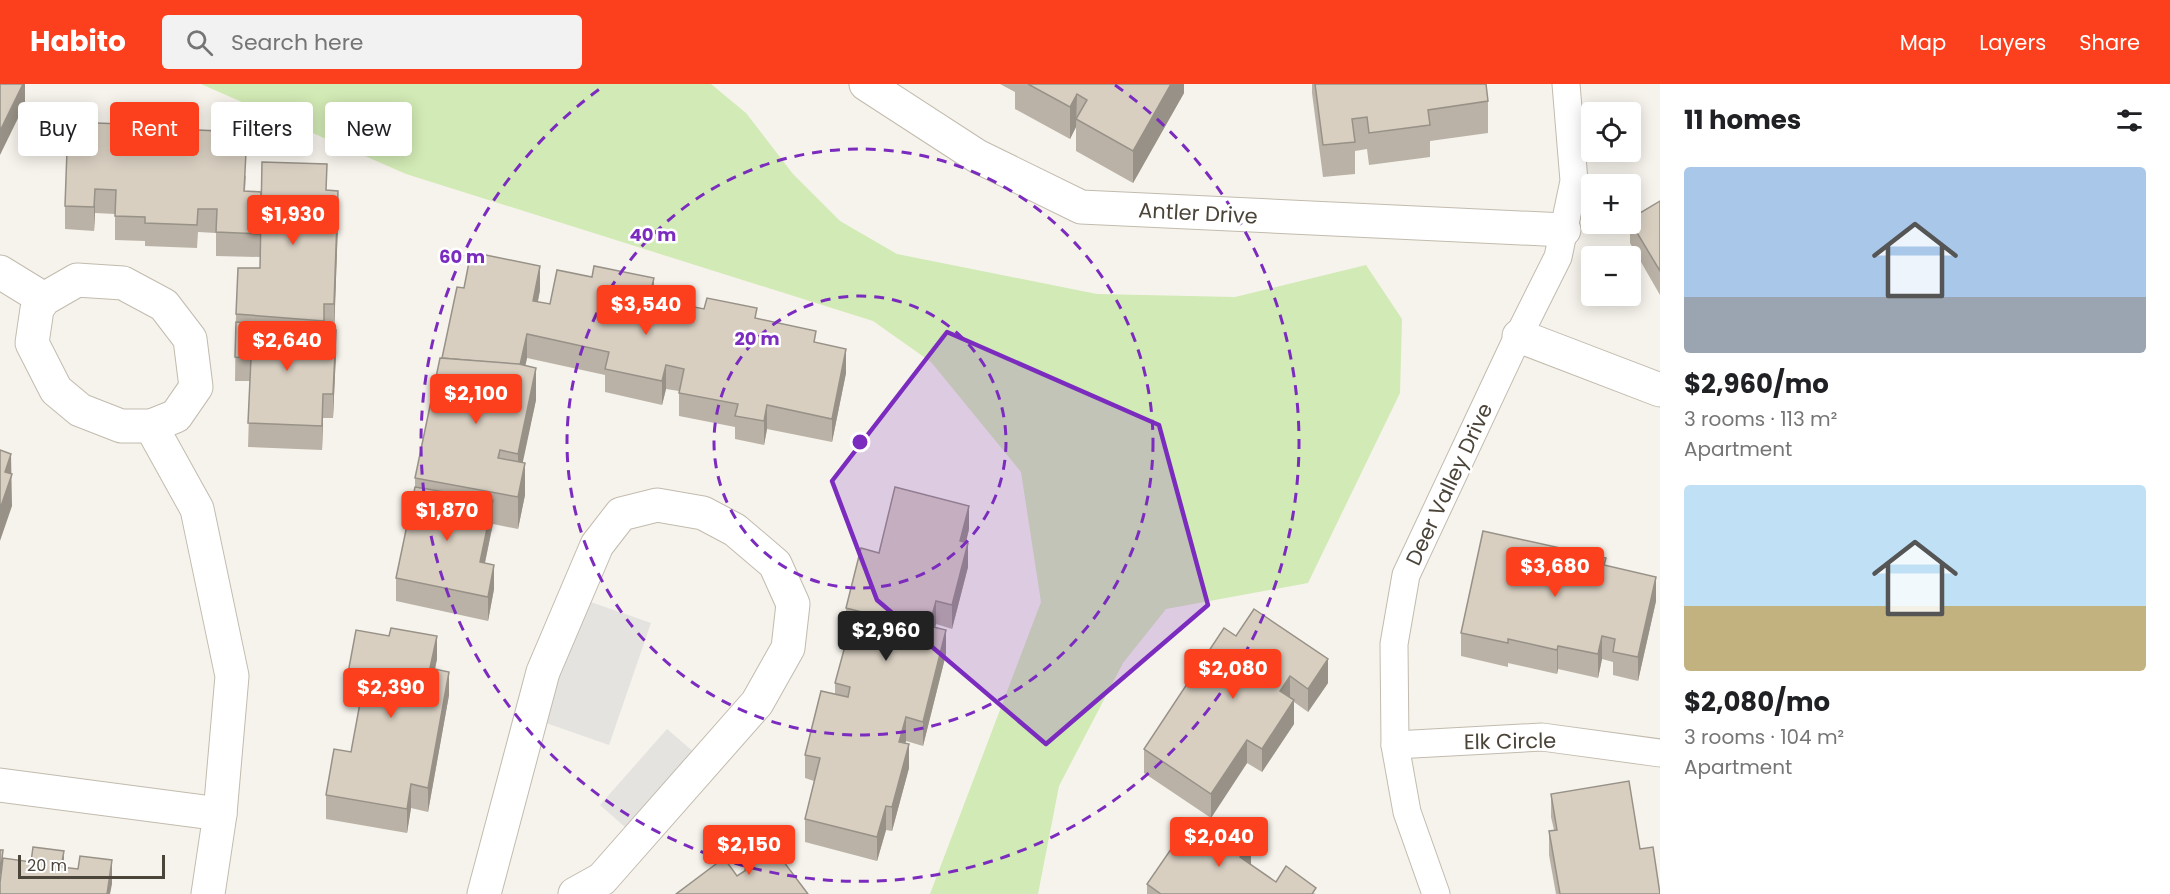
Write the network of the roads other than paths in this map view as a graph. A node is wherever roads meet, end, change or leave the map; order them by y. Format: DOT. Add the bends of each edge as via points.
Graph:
graph roads {
  1 [pos="866,84"];
  2 [pos="1566,84"];
  3 [pos="1564,230"];
  4 [pos="0,272"];
  5 [pos="44,299"];
  6 [pos="1519,336"];
  7 [pos="1660,390"];
  8 [pos="151,426"];
  9 [pos="1395,746"];
  10 [pos="1660,753"];
  11 [pos="0,785"];
  12 [pos="220,814"];
  13 [pos="208,894"];
  14 [pos="484,894"];
  15 [pos="575,894"];
  16 [pos="1436,894"];
  1 -- 3 [label="street, Antler Drive" via="977,156 1081,207"];
  2 -- 3 [label="lane, Deer Valley Drive" via="1574,181"];
  3 -- 6 [label="lane, Deer Valley Drive" via="1558,256"];
  4 -- 5 [label="street"];
  5 -- 8 [label="street" via="37,309 32,343 56,390 80,410 121,426"];
  5 -- 8 [label="street" via="77,280 123,283 164,306 190,339 196,387 176,416"];
  6 -- 7 [label="street"];
  6 -- 9 [label="lane, Deer Valley Drive" via="1406,575 1394,644"];
  8 -- 12 [label="street" via="197,509 232,676"];
  9 -- 10 [label="lane, Elk Circle" via="1542,737"];
  9 -- 16 [label="lane, Deer Valley Drive" via="1407,812"];
  11 -- 12 [label="street"];
  12 -- 13 [label="street"];
  14 -- 15 [label="street" via="543,672 597,545 621,514 657,505 704,513 735,530 776,564 793,604 788,648 757,703 602,879"];
}
